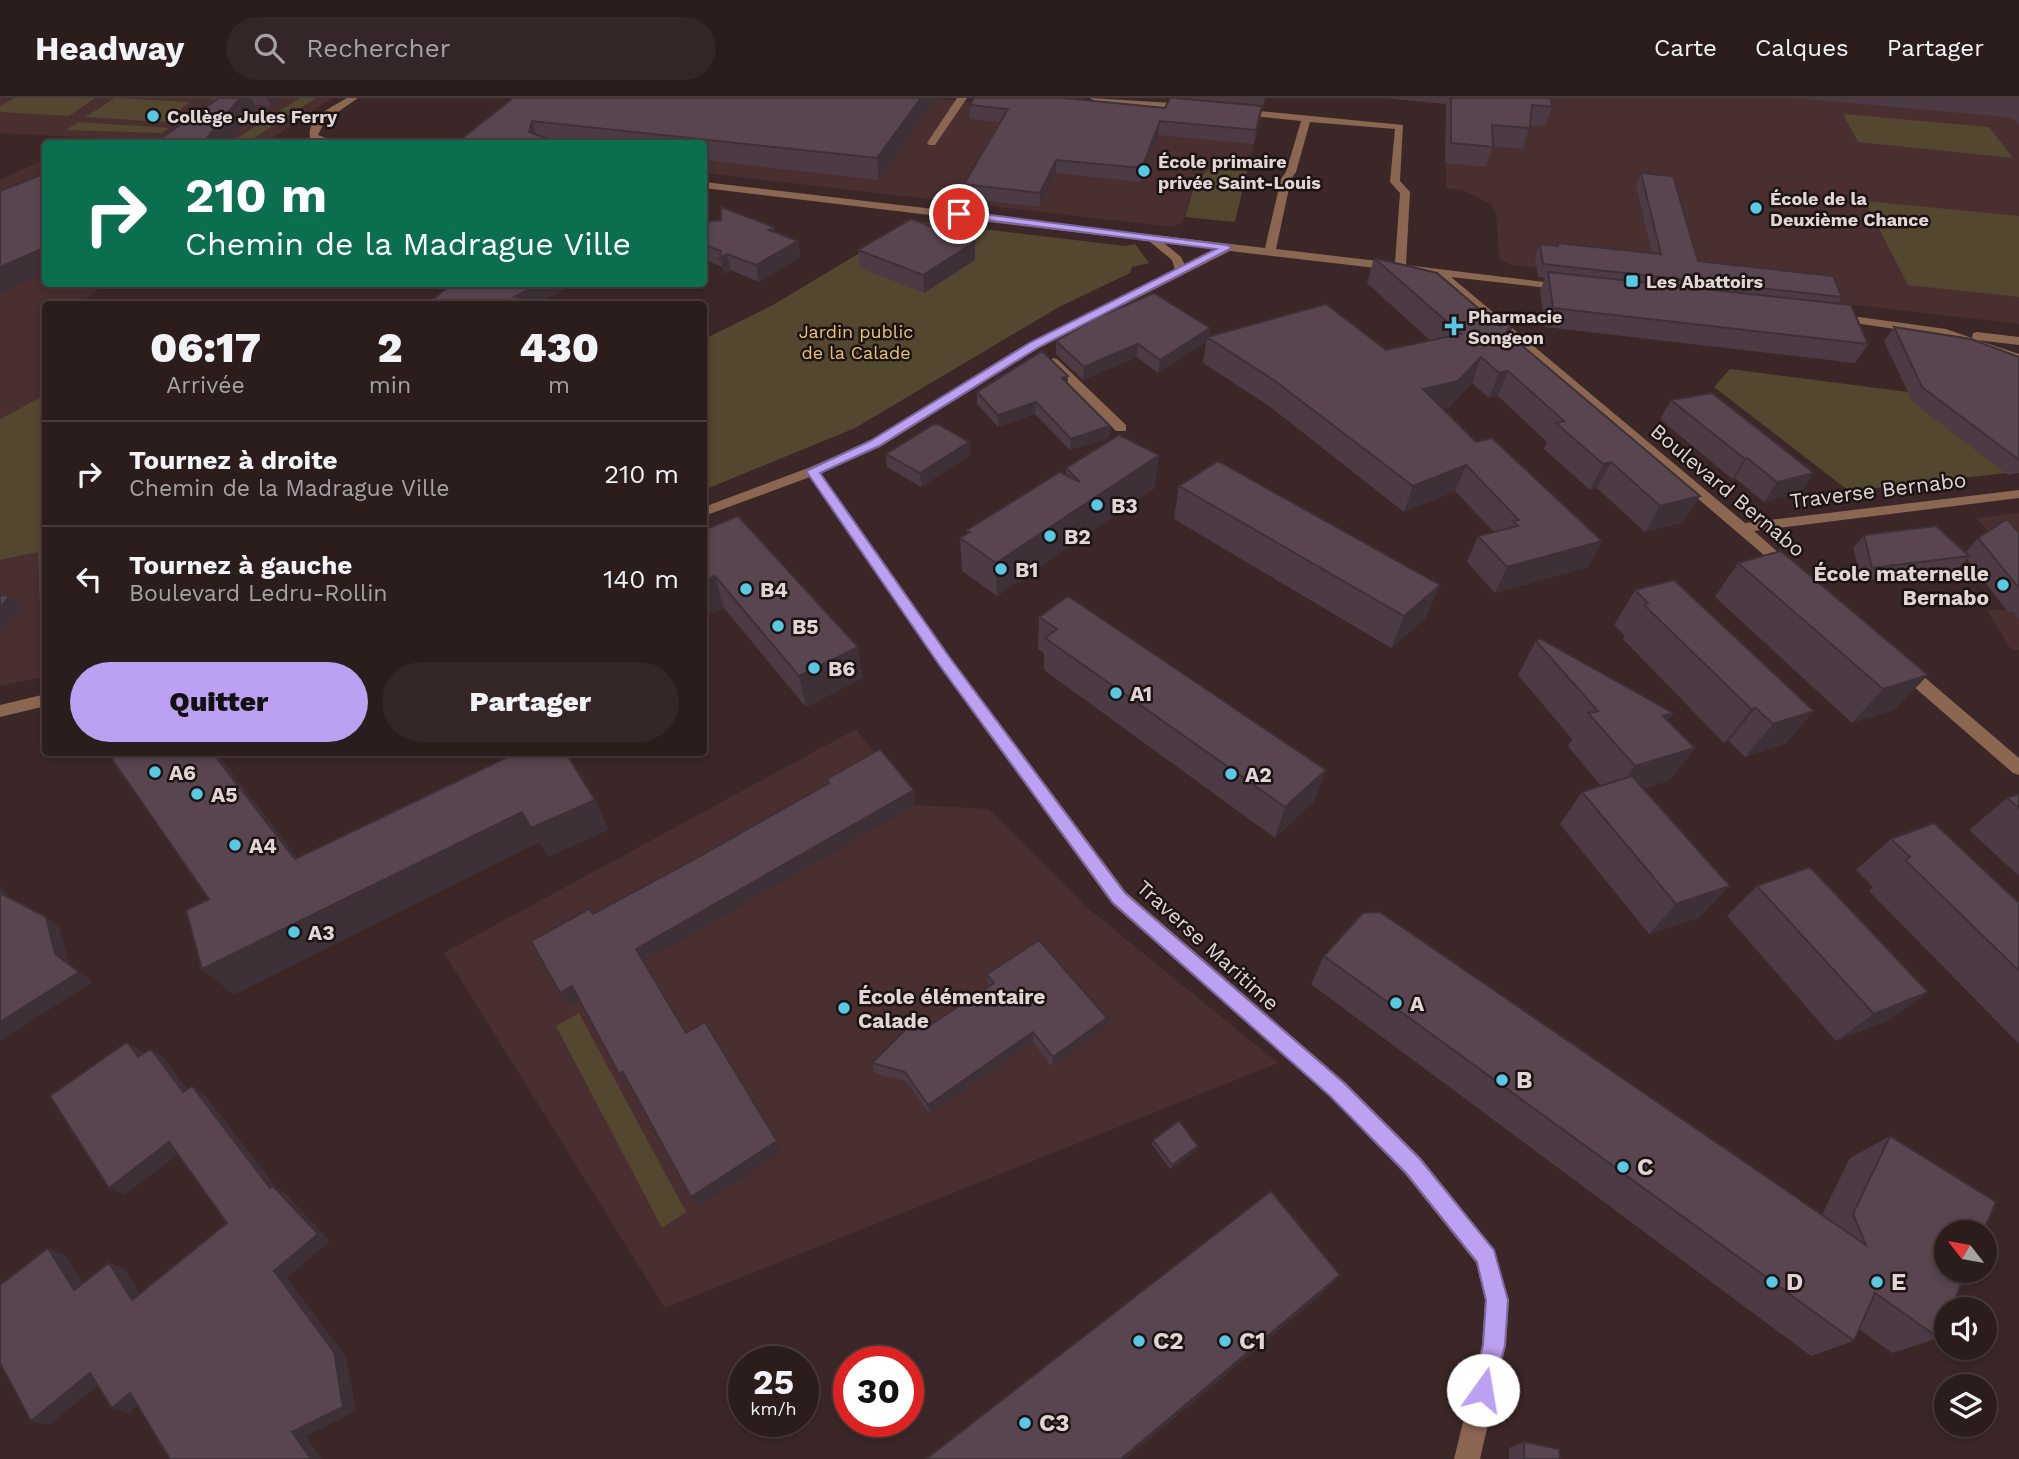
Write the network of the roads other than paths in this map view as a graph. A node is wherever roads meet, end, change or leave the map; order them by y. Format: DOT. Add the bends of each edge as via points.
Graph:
graph roads {
  1 [pos="353,98"];
  2 [pos="962,98"];
  3 [pos="1095,98"];
  4 [pos="1205,109"];
  5 [pos="1224,111"];
  6 [pos="1306,119"];
  7 [pos="319,140"];
  8 [pos="932,143"];
  9 [pos="707,185"];
  10 [pos="1149,236"];
  11 [pos="1227,248"];
  12 [pos="1270,252"];
  13 [pos="1400,267"];
  14 [pos="1181,271"];
  15 [pos="1440,273"];
  16 [pos="1579,289"];
  17 [pos="1819,316"];
  18 [pos="1946,333"];
  19 [pos="2019,341"];
  20 [pos="1035,345"];
  21 [pos="2019,358"];
  22 [pos="1121,428"];
  23 [pos="813,471"];
  24 [pos="2019,494"];
  25 [pos="707,511"];
  26 [pos="1742,527"];
  27 [pos="1803,581"];
  28 [pos="1895,661"];
  29 [pos="42,701"];
  30 [pos="0,711"];
  31 [pos="2019,768"];
  32 [pos="1467,1459"];
  1 -- 7 [label="street" via="317,123 313,136"];
  2 -- 8 [label="street"];
  3 -- 4 [label="street"];
  5 -- 6 [label="street"];
  6 -- 12 [label="street" via="1286,179"];
  6 -- 13 [label="street" via="1400,127 1395,182 1405,192"];
  9 -- 10 [label="street"];
  10 -- 11 [label="street"];
  10 -- 14 [label="street" via="1177,259"];
  11 -- 12 [label="street"];
  11 -- 14 [label="street"];
  12 -- 13 [label="street"];
  13 -- 15 [label="street"];
  14 -- 20 [label="street"];
  15 -- 16 [label="street"];
  15 -- 26 [label="street, Boulevard Bernabo"];
  17 -- 18 [label="street"];
  18 -- 19 [label="street"];
  18 -- 21 [label="street"];
  20 -- 22 [label="street"];
  20 -- 23 [label="street" via="874,444"];
  23 -- 25 [label="street"];
  23 -- 32 [label="street, Traverse Maritime" via="945,662 1119,898 1337,1089 1413,1166 1486,1257 1497,1300 1494,1345"];
  24 -- 26 [label="street, Traverse Bernabo"];
  26 -- 27 [label="street, Boulevard Bernabo"];
  28 -- 31 [label="street"];
  29 -- 30 [label="street"];
}
